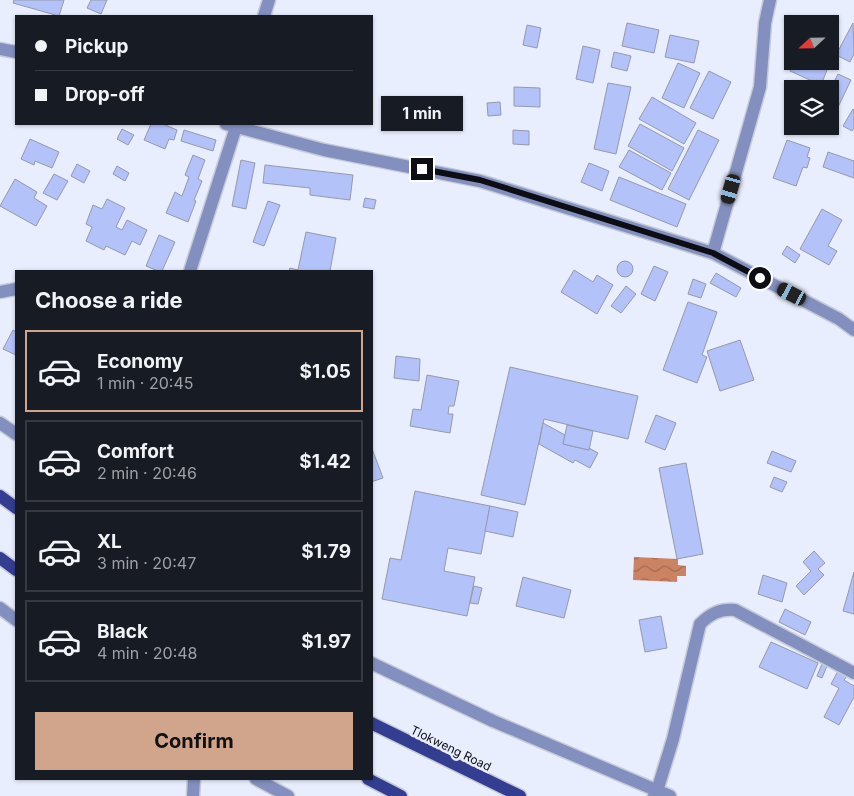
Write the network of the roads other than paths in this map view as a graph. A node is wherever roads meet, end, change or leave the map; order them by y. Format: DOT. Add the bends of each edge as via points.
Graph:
graph roads {
  1 [pos="268,0"];
  2 [pos="770,0"];
  3 [pos="264,15"];
  4 [pos="0,49"];
  5 [pos="15,52"];
  6 [pos="233,125"];
  7 [pos="713,253"];
  8 [pos="190,270"];
  9 [pos="15,289"];
  10 [pos="0,292"];
  11 [pos="854,330"];
  12 [pos="0,422"];
  13 [pos="15,433"];
  14 [pos="0,496"];
  15 [pos="15,507"];
  16 [pos="0,558"];
  17 [pos="15,569"];
  18 [pos="0,608"];
  19 [pos="15,619"];
  20 [pos="373,665"];
  21 [pos="854,673"];
  22 [pos="373,724"];
  23 [pos="194,780"];
  24 [pos="258,780"];
  25 [pos="370,780"];
  26 [pos="656,794"];
  27 [pos="193,796"];
  28 [pos="288,796"];
  29 [pos="401,796"];
  30 [pos="520,796"];
  31 [pos="670,796"];
  1 -- 3 [label="street"];
  2 -- 7 [label="street" via="760,87"];
  4 -- 5 [label="street"];
  6 -- 7 [label="street" via="324,150 480,180"];
  6 -- 8 [label="street"];
  7 -- 11 [label="street" via="840,319"];
  9 -- 10 [label="street"];
  12 -- 13 [label="street"];
  14 -- 15 [label="main road"];
  16 -- 17 [label="main road"];
  18 -- 19 [label="street"];
  20 -- 26 [label="street"];
  21 -- 26 [label="street" via="735,610 726,609 707,617 700,624 673,739"];
  22 -- 30 [label="main road, Tlokweng Road"];
  23 -- 27 [label="street"];
  24 -- 28 [label="street"];
  25 -- 29 [label="main road"];
  26 -- 31 [label="street"];
}
